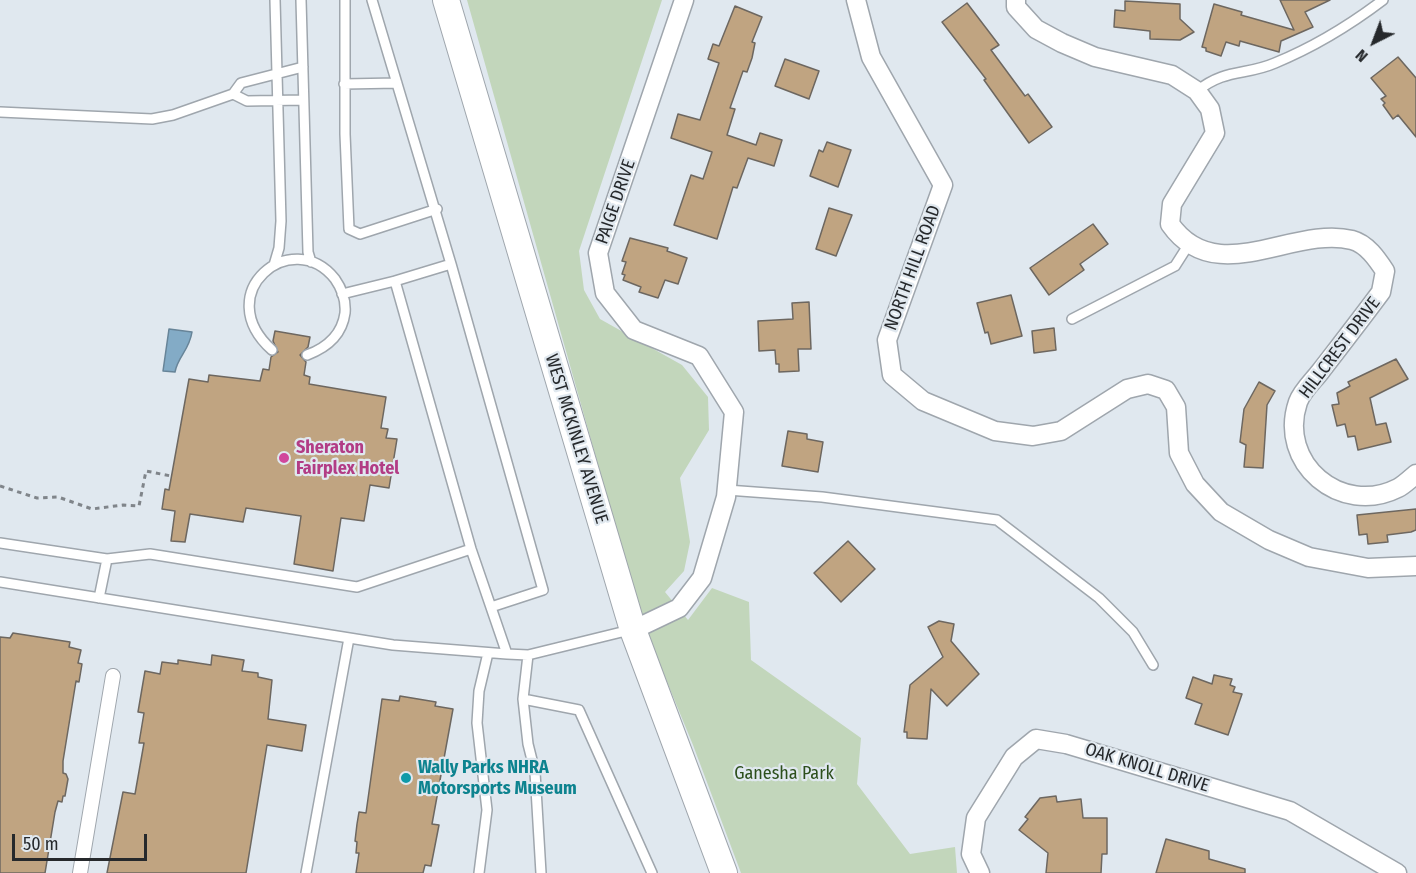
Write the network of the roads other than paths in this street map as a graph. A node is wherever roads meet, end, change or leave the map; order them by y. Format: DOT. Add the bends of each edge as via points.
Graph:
graph roads {
  1 [pos="275,0"];
  2 [pos="300,0"];
  3 [pos="345,0"];
  4 [pos="372,0"];
  5 [pos="446,0"];
  6 [pos="684,0"];
  7 [pos="856,0"];
  8 [pos="1016,0"];
  9 [pos="1383,0"];
  10 [pos="303,67"];
  11 [pos="277,72"];
  12 [pos="397,83"];
  13 [pos="344,84"];
  14 [pos="1197,91"];
  15 [pos="233,94"];
  16 [pos="303,100"];
  17 [pos="278,101"];
  18 [pos="0,112"];
  19 [pos="437,209"];
  20 [pos="1189,244"];
  21 [pos="311,262"];
  22 [pos="451,264"];
  23 [pos="274,265"];
  24 [pos="395,281"];
  25 [pos="342,294"];
  26 [pos="1072,320"];
  27 [pos="272,350"];
  28 [pos="307,355"];
  29 [pos="1416,474"];
  30 [pos="727,489"];
  31 [pos="0,543"];
  32 [pos="471,549"];
  33 [pos="107,560"];
  34 [pos="1416,566"];
  35 [pos="0,582"];
  36 [pos="99,598"];
  37 [pos="491,608"];
  38 [pos="633,630"];
  39 [pos="349,638"];
  40 [pos="488,653"];
  41 [pos="507,654"];
  42 [pos="528,655"];
  43 [pos="1153,665"];
  44 [pos="113,676"];
  45 [pos="523,699"];
  46 [pos="80,873"];
  47 [pos="306,873"];
  48 [pos="478,873"];
  49 [pos="541,873"];
  50 [pos="652,873"];
  51 [pos="724,873"];
  52 [pos="980,873"];
  53 [pos="1397,873"];
  1 -- 11 [label="lane"];
  2 -- 10 [label="lane"];
  3 -- 13 [label="lane"];
  4 -- 12 [label="lane"];
  5 -- 38 [label="main road, WEST MCKINLEY AVENUE"];
  6 -- 30 [label="street, PAIGE DRIVE" via="598,253 605,293 634,330 699,356 734,412"];
  7 -- 34 [label="street, NORTH HILL ROAD" via="871,57 943,185 887,340 892,375 922,401 995,431 1033,436 1061,431 1127,389 1148,384 1166,390 1176,407 1179,453 1195,484 1221,512 1269,540 1309,557 1368,568"];
  8 -- 14 [label="street" via="1016,7 1036,29 1062,43 1095,57 1172,75"];
  9 -- 14 [label="lane" via="1349,26 1272,65 1225,74"];
  10 -- 11 [label="lane"];
  10 -- 16 [label="lane"];
  11 -- 15 [label="lane" via="241,83"];
  11 -- 17 [label="lane"];
  12 -- 13 [label="lane"];
  12 -- 19 [label="lane"];
  13 -- 19 [label="lane" via="350,229 360,234"];
  14 -- 20 [label="street" via="1210,109 1215,134 1172,204 1170,224 1180,239"];
  15 -- 17 [label="lane" via="247,101"];
  15 -- 18 [label="lane" via="152,118"];
  16 -- 17 [label="lane"];
  16 -- 21 [label="lane"];
  17 -- 23 [label="lane" via="281,221"];
  19 -- 22 [label="lane"];
  20 -- 26 [label="lane" via="1175,266"];
  20 -- 29 [label="street, HILLCREST DRIVE" via="1202,252 1237,254 1321,239 1353,240 1375,255 1385,271 1381,292 1299,399 1292,426 1297,453 1316,478 1342,493 1371,494 1397,489"];
  21 -- 23 [label="lane" via="285,261"];
  21 -- 25 [label="lane" via="329,272"];
  22 -- 24 [label="lane"];
  22 -- 37 [label="lane" via="543,590"];
  23 -- 27 [label="lane" via="258,278 250,293 248,309 251,325"];
  24 -- 25 [label="lane"];
  24 -- 32 [label="lane"];
  25 -- 28 [label="lane" via="345,315 340,330 331,342"];
  30 -- 38 [label="street, PAIGE DRIVE" via="702,578 680,608"];
  30 -- 43 [label="lane" via="998,520 1100,598 1133,632"];
  31 -- 33 [label="lane"];
  32 -- 33 [label="lane" via="357,587 150,554"];
  32 -- 37 [label="lane"];
  33 -- 36 [label="lane"];
  35 -- 36 [label="lane"];
  36 -- 39 [label="lane"];
  37 -- 41 [label="lane"];
  38 -- 42 [label="lane"];
  38 -- 51 [label="main road, WEST MCKINLEY AVENUE"];
  39 -- 40 [label="lane"];
  39 -- 47 [label="lane"];
  40 -- 41 [label="lane"];
  40 -- 48 [label="lane" via="478,691 477,723 487,810"];
  41 -- 42 [label="lane"];
  42 -- 45 [label="lane"];
  44 -- 46 [label="street"];
  45 -- 49 [label="lane" via="535,772"];
  45 -- 50 [label="lane" via="579,710"];
  52 -- 53 [label="street, OAK KNOLL DRIVE" via="971,854 976,819 1014,757 1036,740 1066,744 1290,811"];
}
